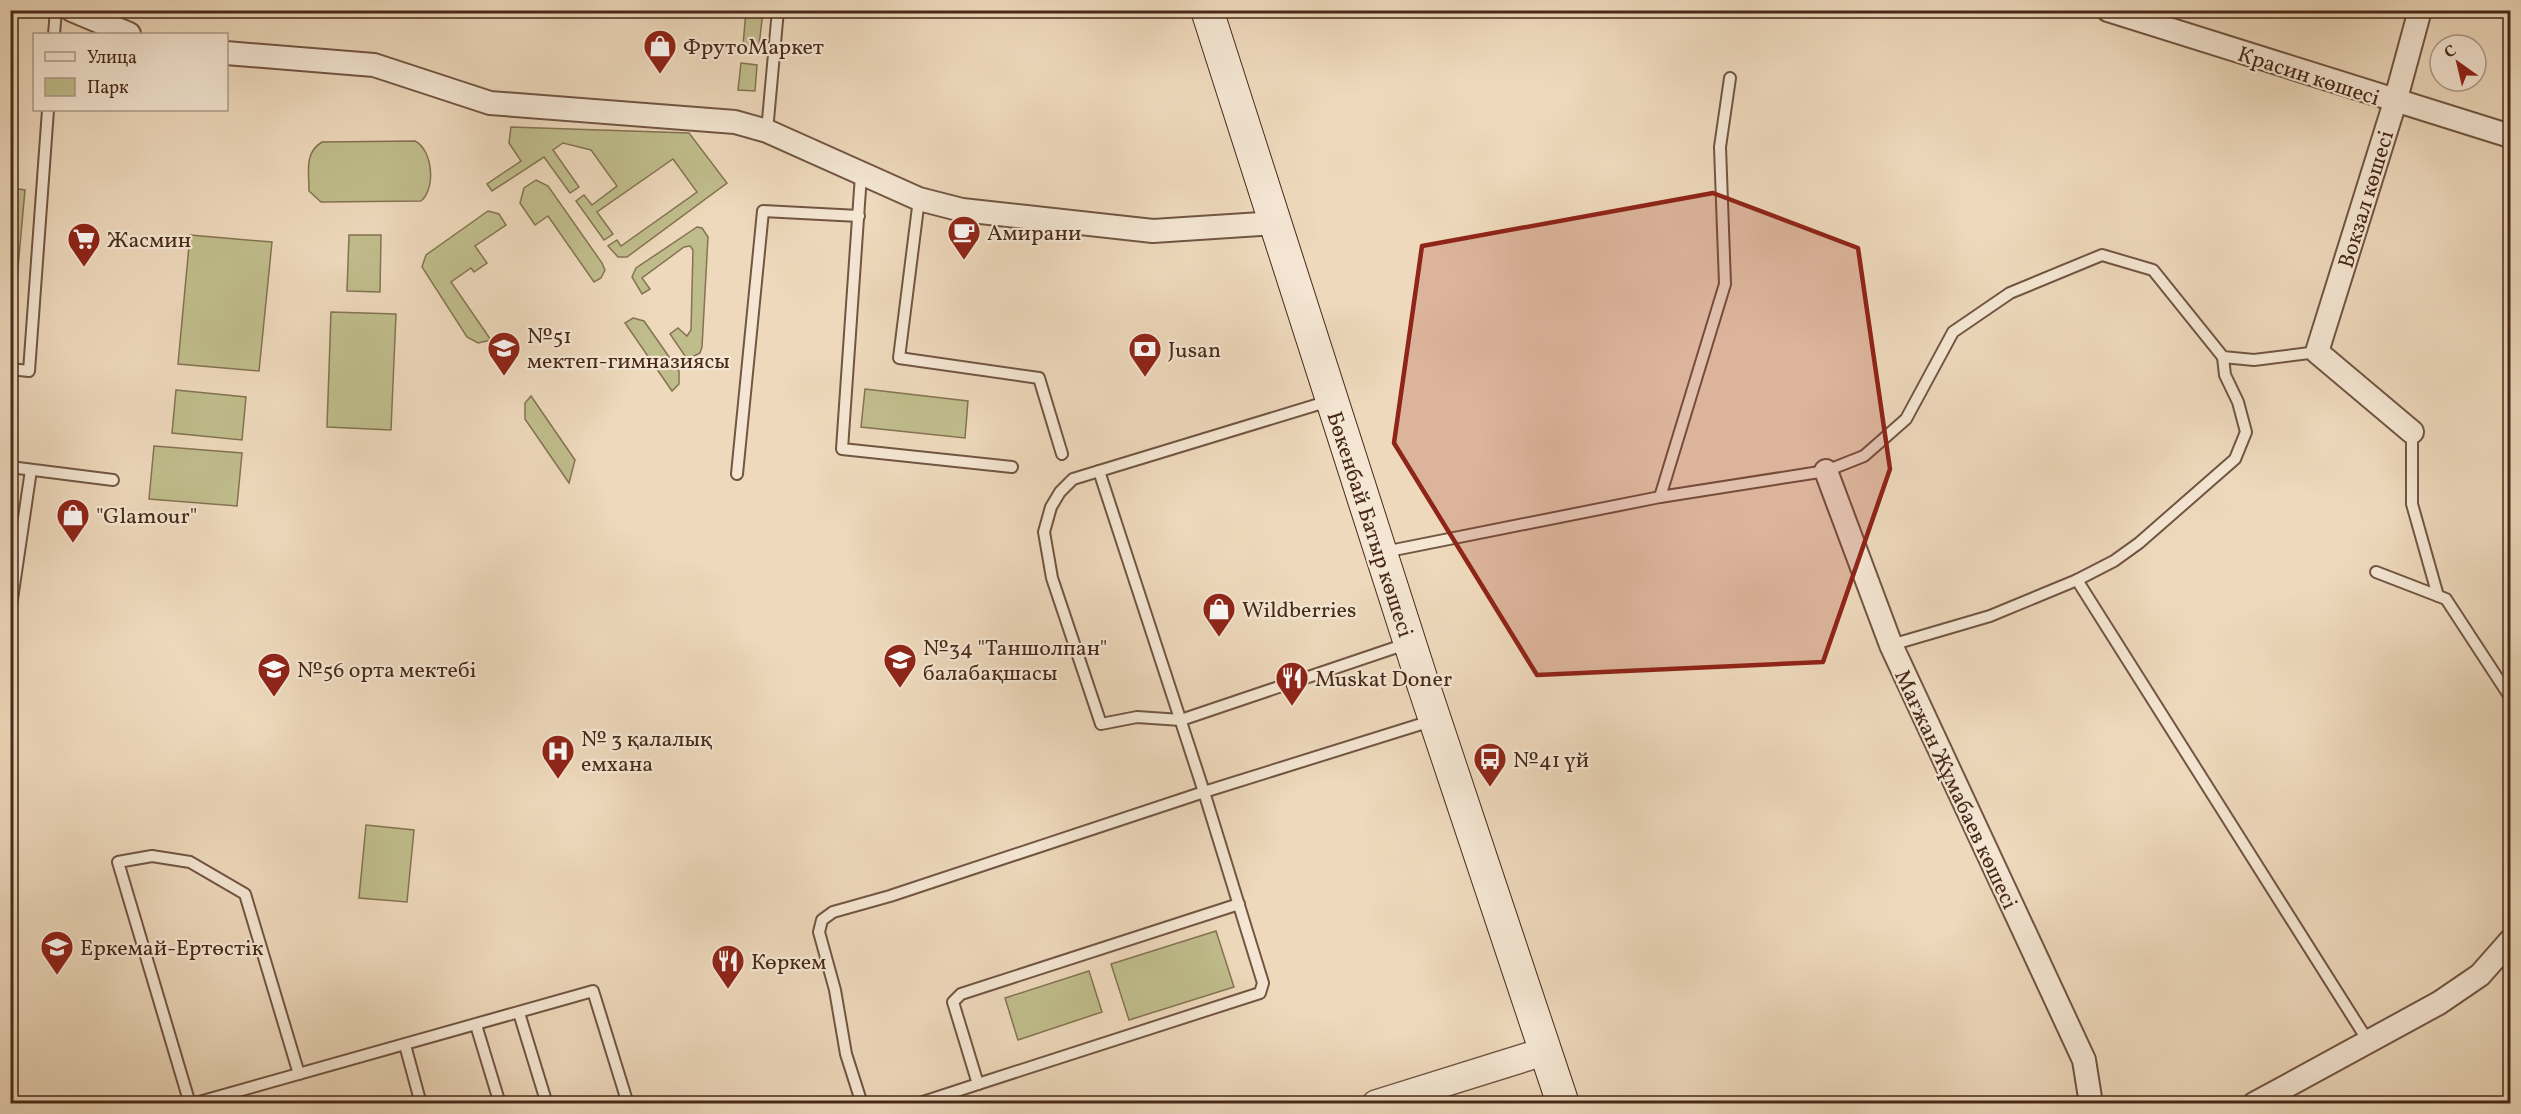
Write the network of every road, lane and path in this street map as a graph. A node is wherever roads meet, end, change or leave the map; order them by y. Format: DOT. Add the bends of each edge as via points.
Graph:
graph roads {
  1 [pos="56,10"];
  2 [pos="72,10"];
  3 [pos="778,10"];
  4 [pos="1207,10"];
  5 [pos="2108,10"];
  6 [pos="2420,10"];
  7 [pos="54,33"];
  8 [pos="127,33"];
  9 [pos="228,53"];
  10 [pos="1730,78"];
  11 [pos="2395,102"];
  12 [pos="48,111"];
  13 [pos="767,132"];
  14 [pos="2511,136"];
  15 [pos="861,175"];
  16 [pos="919,199"];
  17 [pos="859,216"];
  18 [pos="1275,223"];
  19 [pos="2317,352"];
  20 [pos="2223,357"];
  21 [pos="10,369"];
  22 [pos="1332,400"];
  23 [pos="2412,432"];
  24 [pos="1062,454"];
  25 [pos="10,467"];
  26 [pos="1012,467"];
  27 [pos="31,470"];
  28 [pos="1099,471"];
  29 [pos="1826,471"];
  30 [pos="736,474"];
  31 [pos="113,480"];
  32 [pos="1660,497"];
  33 [pos="1381,553"];
  34 [pos="2376,572"];
  35 [pos="2077,580"];
  36 [pos="2438,596"];
  37 [pos="10,613"];
  38 [pos="1409,643"];
  39 [pos="1891,645"];
  40 [pos="2511,697"];
  41 [pos="1181,720"];
  42 [pos="1434,720"];
  43 [pos="1204,792"];
  44 [pos="1239,904"];
  45 [pos="2511,941"];
  46 [pos="519,1013"];
  47 [pos="476,1025"];
  48 [pos="2368,1041"];
  49 [pos="405,1045"];
  50 [pos="1546,1051"];
  51 [pos="299,1074"];
  52 [pos="978,1084"];
  53 [pos="191,1104"];
  54 [pos="421,1104"];
  55 [pos="500,1104"];
  56 [pos="547,1104"];
  57 [pos="628,1104"];
  58 [pos="862,1104"];
  59 [pos="917,1104"];
  60 [pos="1376,1104"];
  61 [pos="1563,1104"];
  62 [pos="2091,1104"];
  63 [pos="2254,1104"];
  1 -- 7 [label="lane"];
  2 -- 8 [label="street"];
  3 -- 13 [label="lane"];
  4 -- 18 [label="main road, Бөкенбай Батыр көшесі"];
  5 -- 11 [label="street, Красин көшесі"];
  6 -- 11 [label="street, Вокзал көшесі"];
  9 -- 13 [label="street" via="374,65 490,103 735,122"];
  10 -- 32 [label="lane" via="1720,147 1725,284"];
  11 -- 14 [label="street, Красин көшесі"];
  11 -- 19 [label="street, Вокзал көшесі"];
  12 -- 21 [label="lane" via="29,371"];
  13 -- 15 [label="street"];
  15 -- 16 [label="street"];
  15 -- 17 [label="lane"];
  16 -- 18 [label="street" via="962,210 1153,231"];
  16 -- 24 [label="lane" via="898,358 1039,378"];
  17 -- 26 [label="lane" via="842,449"];
  17 -- 30 [label="lane" via="763,211"];
  18 -- 22 [label="main road, Бөкенбай Батыр көшесі"];
  19 -- 20 [label="lane" via="2254,360"];
  19 -- 23 [label="street"];
  20 -- 29 [label="lane" via="2153,270 2102,255 2010,293 1953,332 1906,419 1864,456"];
  20 -- 35 [label="lane" via="2225,375 2246,432 2235,459 2139,543"];
  22 -- 28 [label="lane"];
  22 -- 33 [label="main road, Бөкенбай Батыр көшесі"];
  23 -- 36 [label="lane" via="2412,504"];
  25 -- 27 [label="lane"];
  27 -- 31 [label="lane"];
  27 -- 37 [label="lane"];
  28 -- 41 [label="lane"];
  28 -- 41 [label="lane" via="1072,478 1051,507 1044,532 1052,578 1101,724 1137,717"];
  29 -- 32 [label="lane"];
  29 -- 39 [label="street, Мағжан Жұмабаев көшесі"];
  32 -- 33 [label="lane"];
  33 -- 38 [label="main road, Бөкенбай Батыр көшесі"];
  34 -- 36 [label="lane"];
  35 -- 39 [label="lane" via="1990,616"];
  35 -- 48 [label="lane"];
  36 -- 40 [label="lane" via="2446,599"];
  38 -- 41 [label="lane"];
  38 -- 42 [label="main road, Бөкенбай Батыр көшесі"];
  39 -- 62 [label="street, Мағжан Жұмабаев көшесі" via="2084,1060"];
  41 -- 43 [label="lane"];
  42 -- 43 [label="lane"];
  42 -- 50 [label="main road, Бөкенбай Батыр көшесі"];
  43 -- 44 [label="lane"];
  43 -- 58 [label="lane" via="833,912 822,920 819,932 835,990 846,1054"];
  44 -- 52 [label="lane" via="1263,983 1260,993"];
  44 -- 52 [label="lane" via="961,994 953,1002"];
  45 -- 48 [label="street" via="2480,975 2439,1003"];
  46 -- 47 [label="lane"];
  46 -- 56 [label="lane"];
  46 -- 57 [label="lane" via="593,991"];
  47 -- 49 [label="lane"];
  47 -- 55 [label="lane"];
  48 -- 63 [label="street"];
  49 -- 51 [label="lane"];
  49 -- 54 [label="lane"];
  50 -- 60 [label="street"];
  50 -- 61 [label="main road, Бөкенбай Батыр көшесі"];
  51 -- 53 [label="lane"];
  51 -- 53 [label="lane" via="245,894 190,862 152,856 118,862"];
  52 -- 59 [label="lane"];
}
